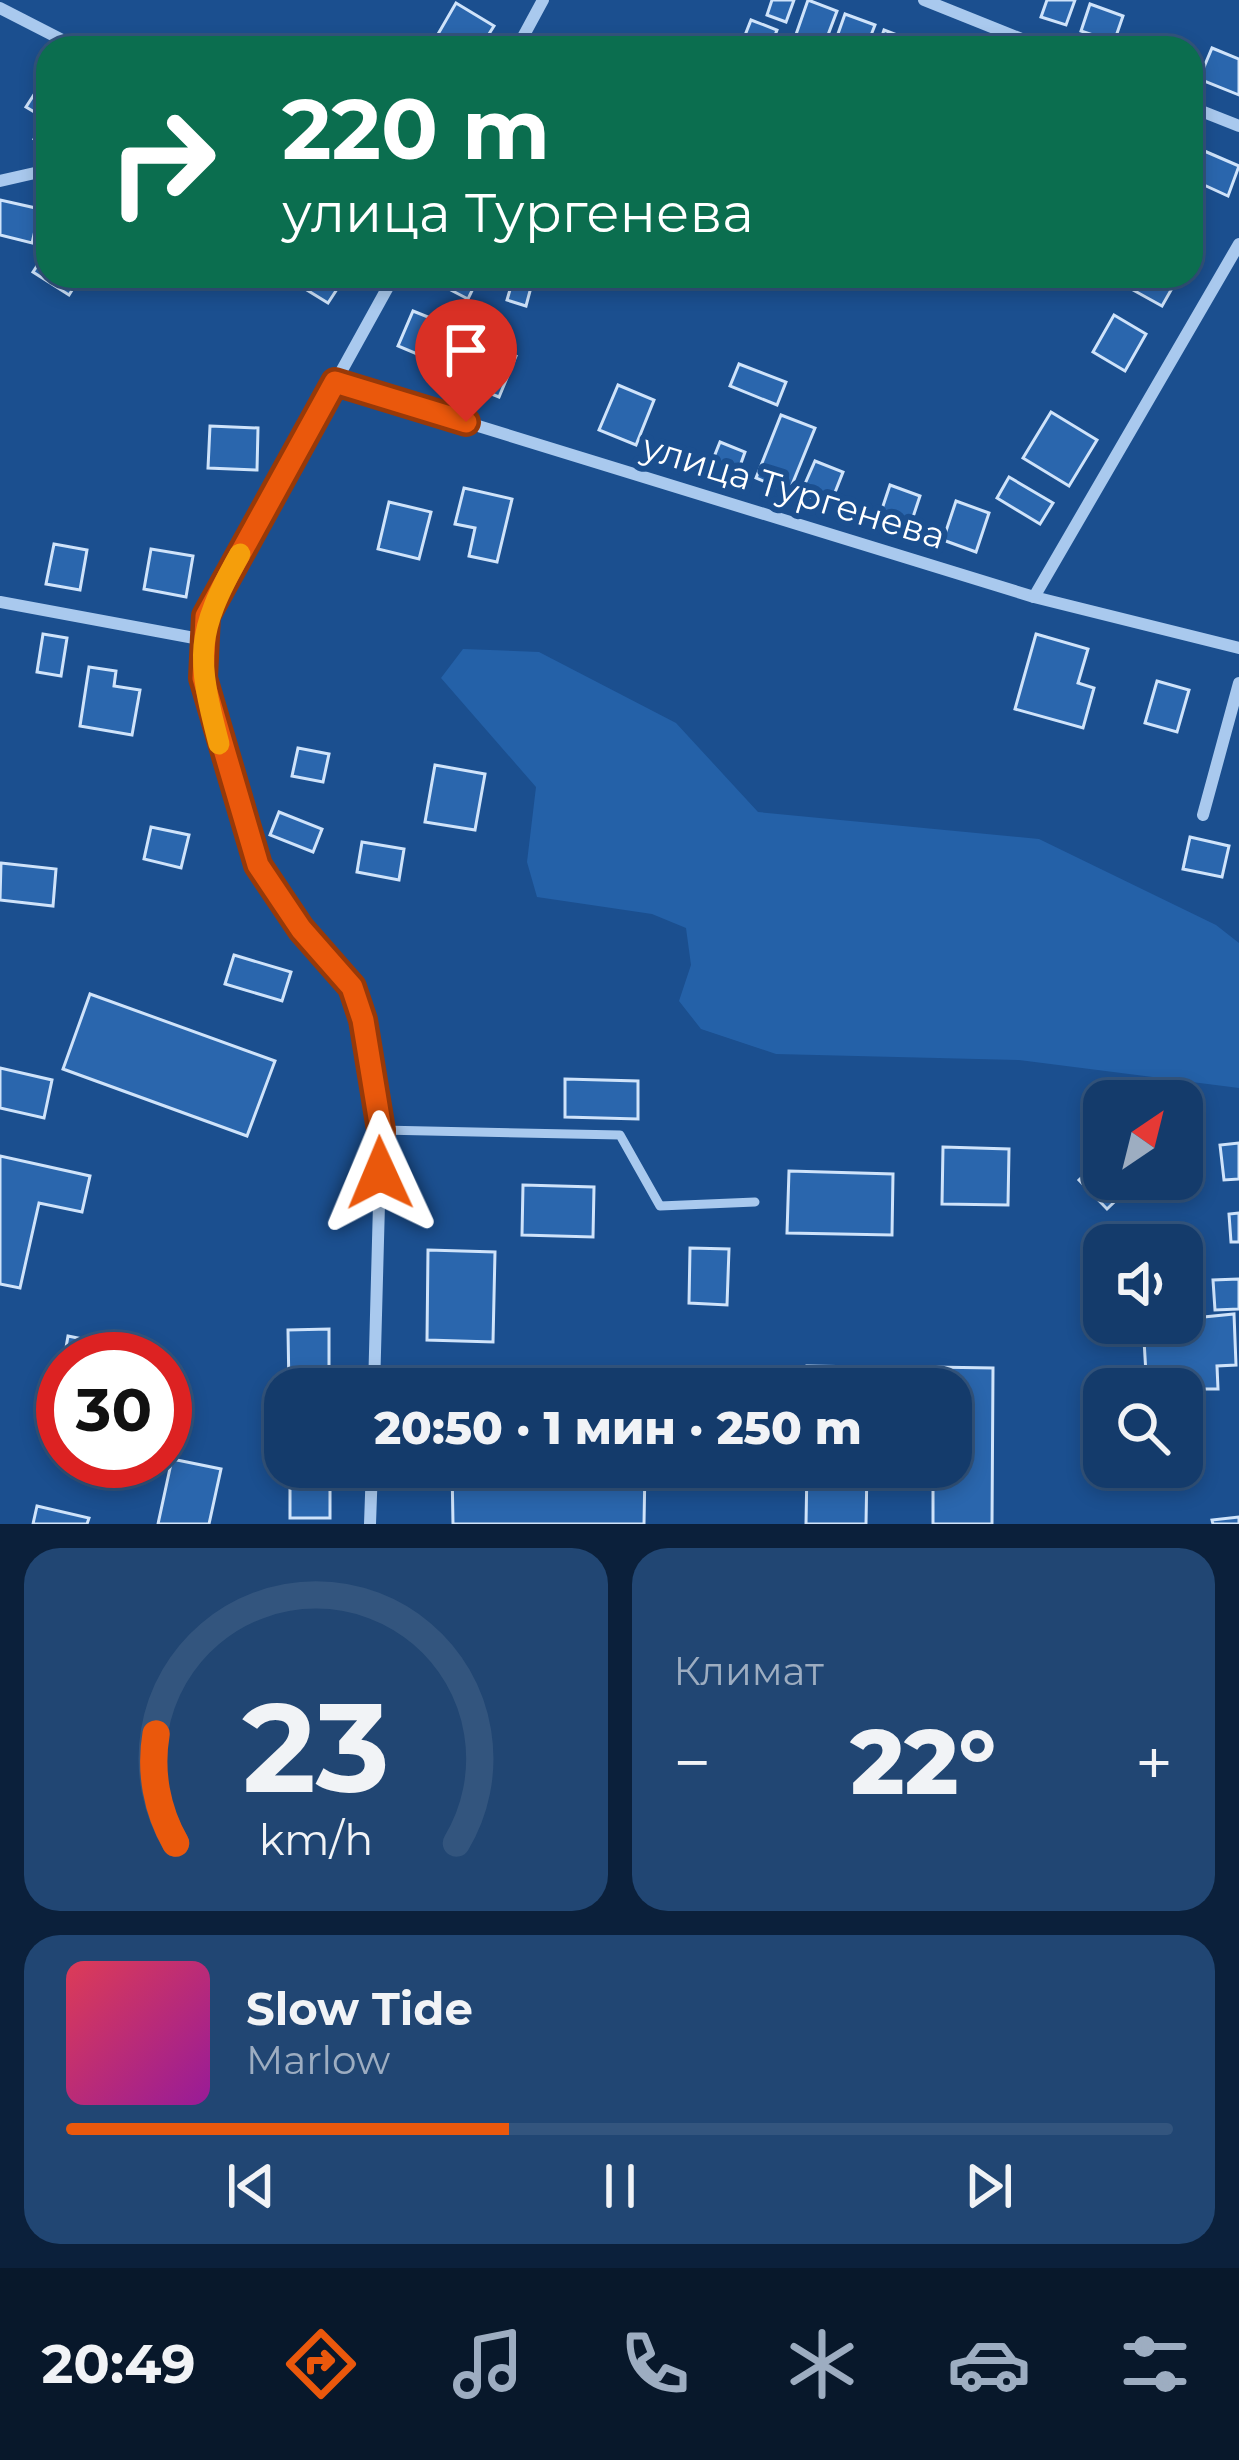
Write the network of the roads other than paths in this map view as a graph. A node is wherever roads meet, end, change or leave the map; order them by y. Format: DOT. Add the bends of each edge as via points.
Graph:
graph roads {
  1 [pos="543,0"];
  2 [pos="924,0"];
  3 [pos="0,8"];
  4 [pos="55,36"];
  5 [pos="524,36"];
  6 [pos="1014,36"];
  7 [pos="1203,112"];
  8 [pos="1239,126"];
  9 [pos="36,173"];
  10 [pos="0,181"];
  11 [pos="1239,244"];
  12 [pos="387,288"];
  13 [pos="335,382"];
  14 [pos="1034,597"];
  15 [pos="0,602"];
  16 [pos="205,640"];
  17 [pos="1239,648"];
  18 [pos="1239,683"];
  19 [pos="1203,815"];
  20 [pos="381,1130"];
  21 [pos="754,1202"];
  22 [pos="375,1368"];
  23 [pos="371,1488"];
  24 [pos="370,1524"];
  1 -- 5 [label="street"];
  2 -- 6 [label="street"];
  3 -- 4 [label="street"];
  7 -- 8 [label="street"];
  9 -- 10 [label="street"];
  11 -- 14 [label="street"];
  12 -- 13 [label="street"];
  13 -- 14 [label="street, улица Тургенева"];
  13 -- 16 [label="street" via="206,616"];
  14 -- 17 [label="street, улица Тургенева"];
  15 -- 16 [label="street"];
  16 -- 20 [label="street" via="203,678 258,865 352,987"];
  18 -- 19 [label="street"];
  20 -- 21 [label="lane" via="620,1135 660,1206"];
  20 -- 22 [label="street"];
  23 -- 24 [label="street"];
}
